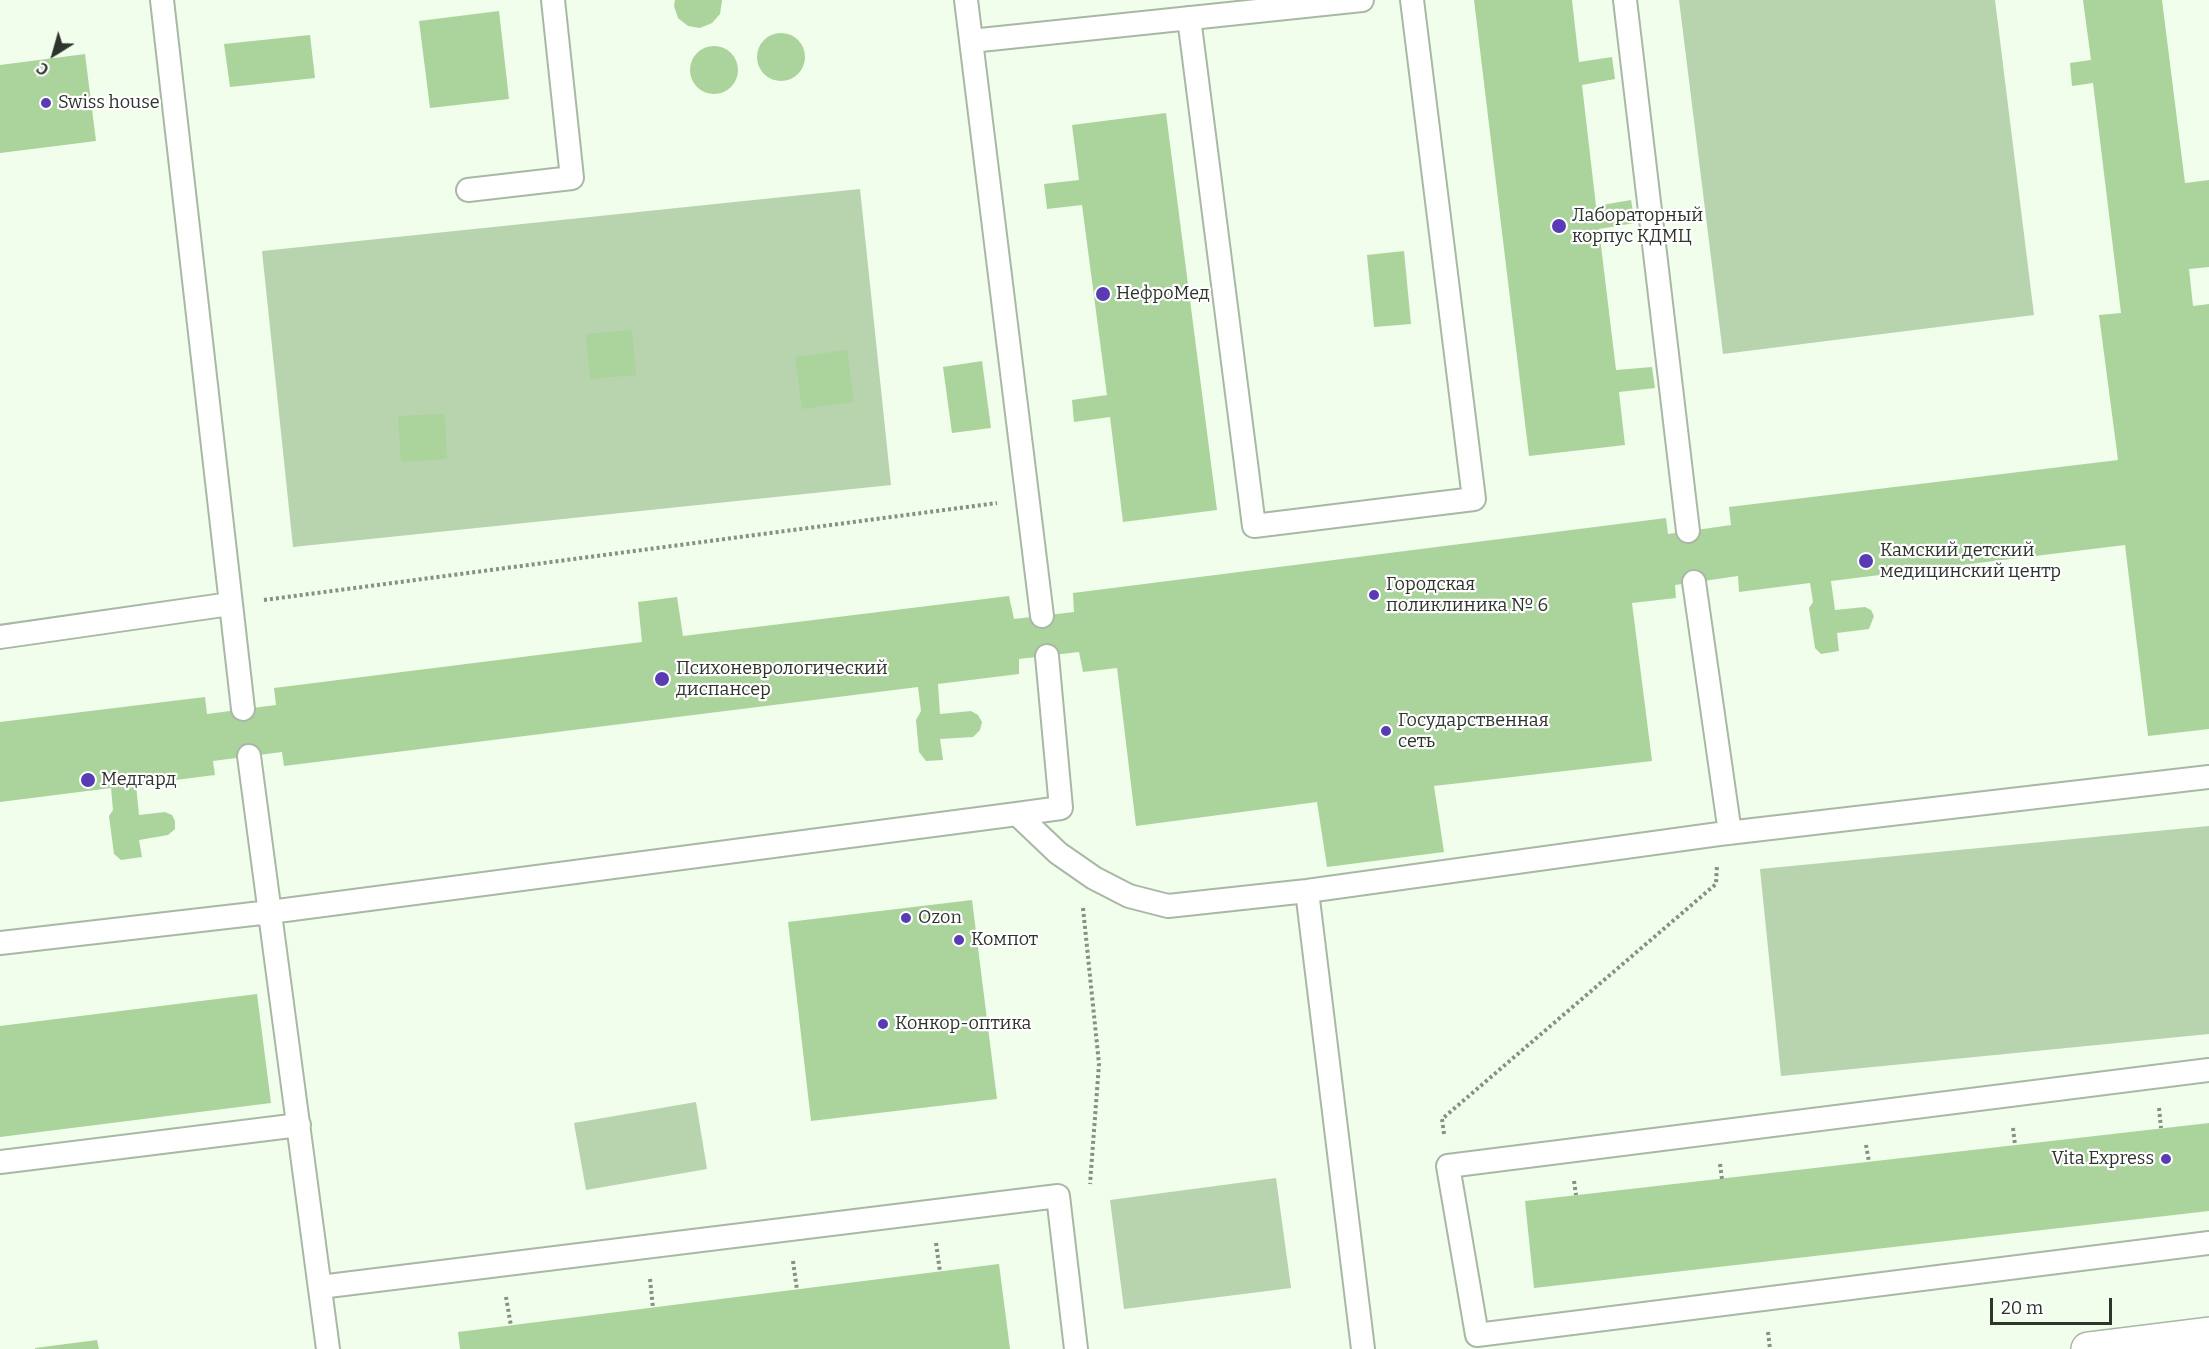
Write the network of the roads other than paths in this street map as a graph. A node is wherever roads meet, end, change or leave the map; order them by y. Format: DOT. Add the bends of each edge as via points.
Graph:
graph roads {
  1 [pos="162,0"];
  2 [pos="554,0"];
  3 [pos="966,0"];
  4 [pos="1362,0"];
  5 [pos="1412,0"];
  6 [pos="1625,0"];
  7 [pos="1189,18"];
  8 [pos="971,41"];
  9 [pos="468,190"];
  10 [pos="1688,531"];
  11 [pos="1694,582"];
  12 [pos="230,604"];
  13 [pos="1042,616"];
  14 [pos="0,637"];
  15 [pos="1047,656"];
  16 [pos="243,709"];
  17 [pos="249,756"];
  18 [pos="2209,777"];
  19 [pos="1017,814"];
  20 [pos="1725,834"];
  21 [pos="1307,891"];
  22 [pos="270,912"];
  23 [pos="0,943"];
  24 [pos="2209,1070"];
  25 [pos="299,1125"];
  26 [pos="0,1162"];
  27 [pos="2209,1243"];
  28 [pos="320,1287"];
  29 [pos="2209,1334"];
  30 [pos="1478,1342"];
  31 [pos="328,1349"];
  32 [pos="1076,1349"];
  33 [pos="1363,1349"];
  34 [pos="2088,1349"];
  1 -- 12 [label="lane"];
  2 -- 9 [label="lane" via="572,178"];
  3 -- 8 [label="lane"];
  4 -- 7 [label="lane"];
  5 -- 7 [label="lane" via="1474,499 1254,526"];
  6 -- 10 [label="lane"];
  7 -- 8 [label="lane"];
  8 -- 13 [label="lane"];
  11 -- 20 [label="lane"];
  12 -- 14 [label="lane"];
  12 -- 16 [label="lane"];
  15 -- 19 [label="lane" via="1061,808"];
  17 -- 22 [label="lane"];
  18 -- 20 [label="lane"];
  19 -- 21 [label="lane" via="1058,853 1129,896 1168,906"];
  19 -- 22 [label="lane"];
  20 -- 21 [label="lane"];
  21 -- 33 [label="lane"];
  22 -- 23 [label="lane"];
  22 -- 25 [label="lane"];
  24 -- 30 [label="lane" via="1448,1166"];
  25 -- 26 [label="lane"];
  25 -- 28 [label="lane"];
  27 -- 30 [label="lane"];
  28 -- 31 [label="lane"];
  28 -- 32 [label="lane" via="1058,1197"];
  29 -- 34 [label="street"];
}
